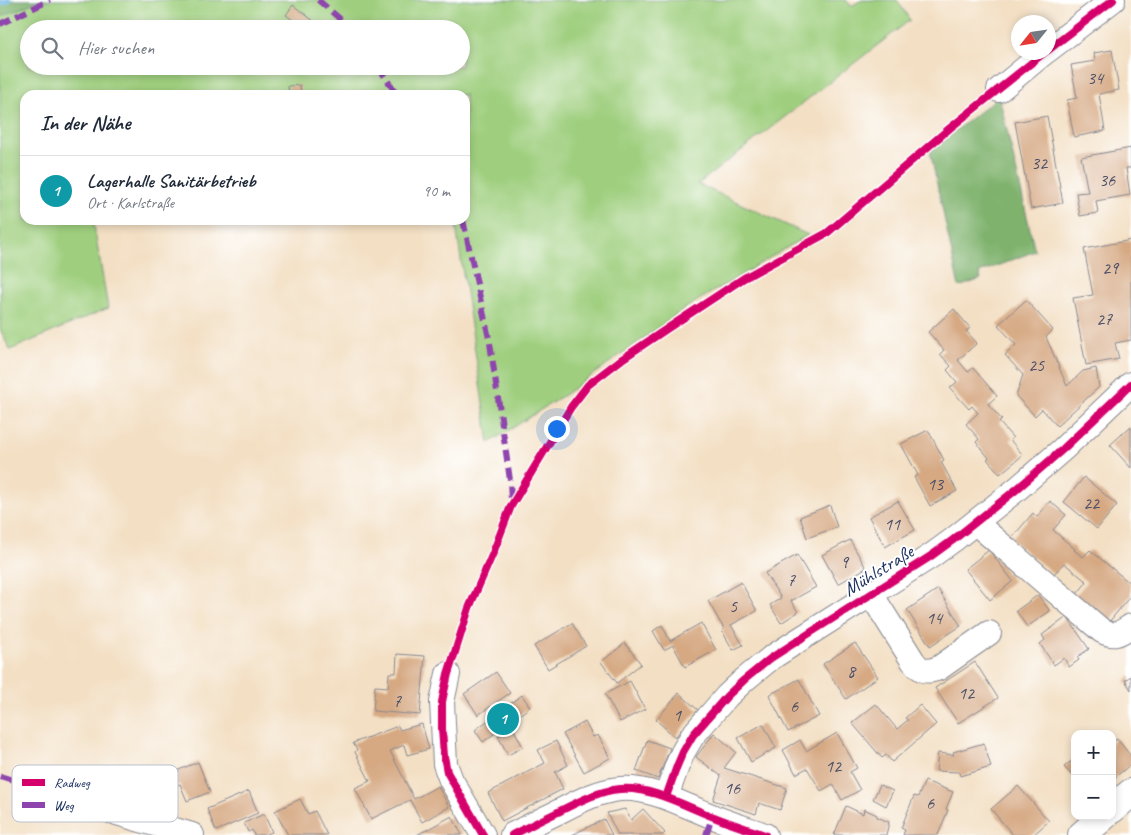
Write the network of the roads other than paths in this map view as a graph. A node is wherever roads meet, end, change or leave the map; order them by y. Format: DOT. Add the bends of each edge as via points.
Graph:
graph roads {
  1 [pos="1113,0"];
  2 [pos="1056,44"];
  3 [pos="1035,60"];
  4 [pos="999,90"];
  5 [pos="1131,384"];
  6 [pos="976,522"];
  7 [pos="871,594"];
  8 [pos="1131,626"];
  9 [pos="989,633"];
  10 [pos="448,674"];
  11 [pos="1131,794"];
  12 [pos="666,798"];
  13 [pos="1116,806"];
  14 [pos="1099,820"];
  15 [pos="148,822"];
  16 [pos="709,826"];
  17 [pos="192,835"];
  18 [pos="483,835"];
  19 [pos="512,835"];
  20 [pos="765,835"];
  21 [pos="1082,835"];
  1 -- 2 [label="street"];
  3 -- 4 [label="street"];
  5 -- 6 [label="street, Mühlstraße" via="1064,449"];
  6 -- 7 [label="street, Mühlstraße" via="932,556"];
  6 -- 8 [label="street" via="1102,631 1114,635"];
  7 -- 9 [label="street, Mühlstraße" via="913,661 924,671 938,668"];
  7 -- 12 [label="street, Mühlstraße" via="771,658 727,696 693,735 676,766"];
  10 -- 18 [label="street" via="442,702 445,764 450,780"];
  11 -- 13 [label="main road"];
  12 -- 16 [label="street"];
  12 -- 19 [label="street" via="639,790 622,788 609,791 576,803"];
  14 -- 21 [label="main road"];
  15 -- 17 [label="street"];
  16 -- 20 [label="street"];
}
